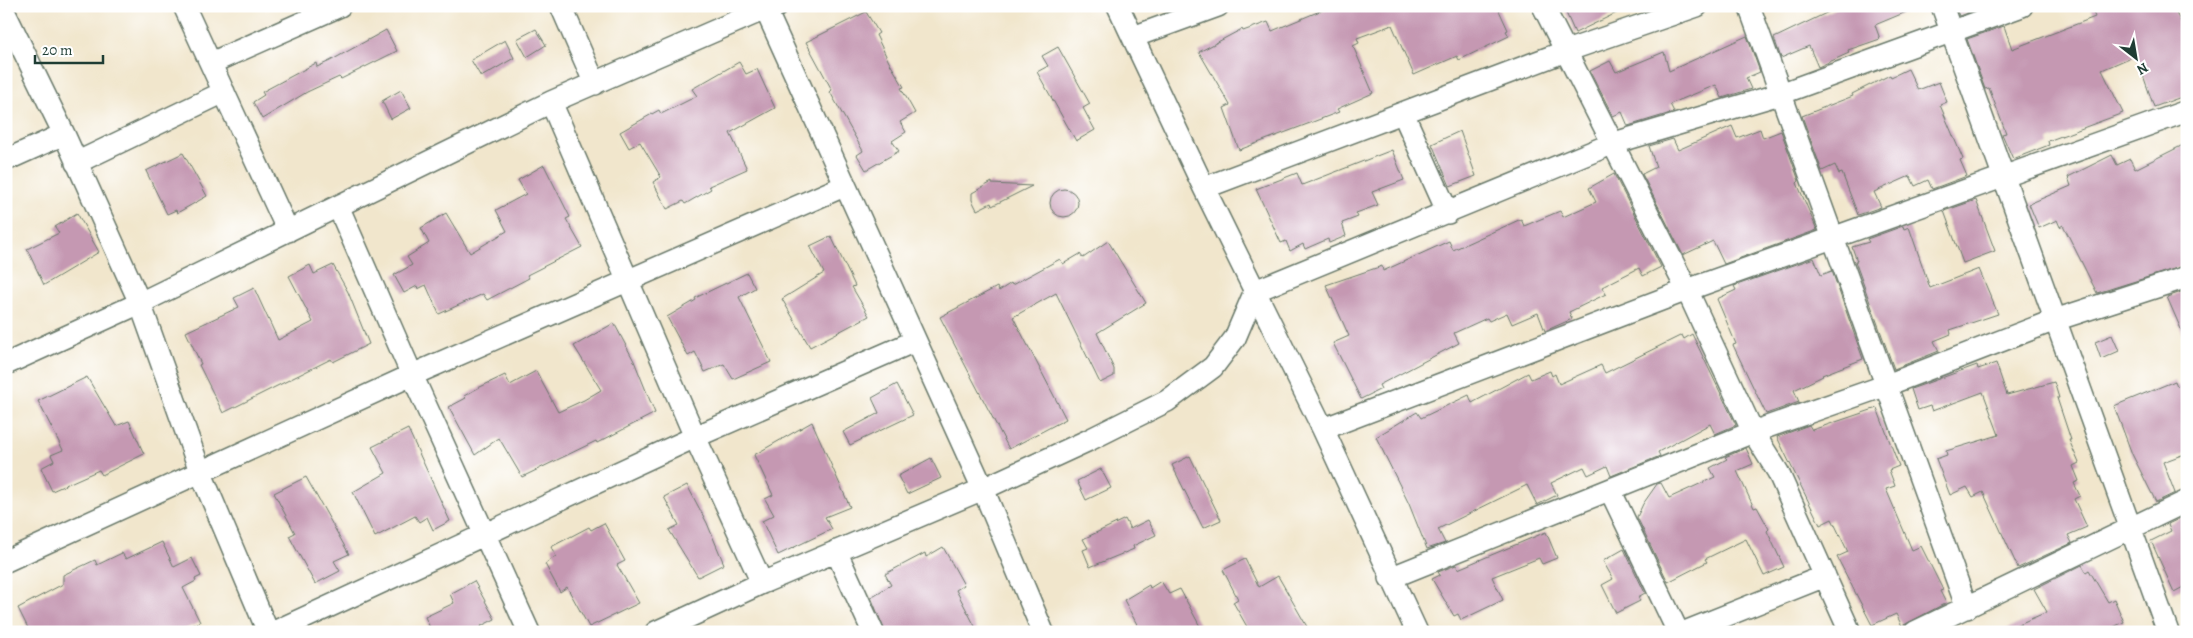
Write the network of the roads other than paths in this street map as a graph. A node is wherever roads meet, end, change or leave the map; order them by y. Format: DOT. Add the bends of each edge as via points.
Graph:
graph roads {
  1 [pos="16,6"];
  2 [pos="184,6"];
  3 [pos="340,6"];
  4 [pos="561,6"];
  5 [pos="1118,6"];
  6 [pos="1218,6"];
  7 [pos="1542,6"];
  8 [pos="1697,6"];
  9 [pos="1749,6"];
  10 [pos="1942,6"];
  11 [pos="2022,6"];
  12 [pos="768,7"];
  13 [pos="6,13"];
  14 [pos="1952,31"];
  15 [pos="1133,37"];
  16 [pos="1566,51"];
  17 [pos="210,63"];
  18 [pos="595,84"];
  19 [pos="224,92"];
  20 [pos="1780,94"];
  21 [pos="551,102"];
  22 [pos="2187,111"];
  23 [pos="1403,113"];
  24 [pos="64,134"];
  25 [pos="1614,143"];
  26 [pos="6,160"];
  27 [pos="76,163"];
  28 [pos="2005,178"];
  29 [pos="844,186"];
  30 [pos="1204,188"];
  31 [pos="338,206"];
  32 [pos="1448,213"];
  33 [pos="288,231"];
  34 [pos="1833,238"];
  35 [pos="2187,277"];
  36 [pos="627,279"];
  37 [pos="1687,290"];
  38 [pos="1255,291"];
  39 [pos="140,303"];
  40 [pos="2055,320"];
  41 [pos="915,341"];
  42 [pos="6,364"];
  43 [pos="412,375"];
  44 [pos="1887,385"];
  45 [pos="1323,429"];
  46 [pos="1753,432"];
  47 [pos="695,437"];
  48 [pos="200,472"];
  49 [pos="983,489"];
  50 [pos="1610,490"];
  51 [pos="2187,501"];
  52 [pos="2132,527"];
  53 [pos="484,534"];
  54 [pos="836,552"];
  55 [pos="6,561"];
  56 [pos="1825,576"];
  57 [pos="1390,578"];
  58 [pos="762,583"];
  59 [pos="1966,608"];
  60 [pos="268,632"];
  61 [pos="274,632"];
  62 [pos="529,632"];
  63 [pos="656,632"];
  64 [pos="873,632"];
  65 [pos="1043,632"];
  66 [pos="1417,632"];
  67 [pos="1678,632"];
  68 [pos="1685,632"];
  69 [pos="1850,632"];
  70 [pos="1915,632"];
  71 [pos="2168,632"];
  1 -- 13 [label="street"];
  2 -- 17 [label="street"];
  3 -- 17 [label="street"];
  4 -- 18 [label="street"];
  5 -- 15 [label="street"];
  6 -- 15 [label="street"];
  7 -- 16 [label="street"];
  8 -- 16 [label="street"];
  9 -- 20 [label="street"];
  10 -- 14 [label="street"];
  11 -- 14 [label="street"];
  12 -- 18 [label="street"];
  12 -- 29 [label="street"];
  13 -- 24 [label="street"];
  14 -- 20 [label="street"];
  14 -- 28 [label="street"];
  15 -- 30 [label="street"];
  16 -- 23 [label="street"];
  16 -- 25 [label="street"];
  17 -- 19 [label="street"];
  18 -- 21 [label="street"];
  19 -- 27 [label="street"];
  19 -- 33 [label="street"];
  20 -- 25 [label="street"];
  20 -- 34 [label="street"];
  21 -- 31 [label="street"];
  21 -- 36 [label="street"];
  22 -- 28 [label="street"];
  23 -- 30 [label="street"];
  23 -- 32 [label="street"];
  24 -- 26 [label="street"];
  24 -- 27 [label="street"];
  25 -- 32 [label="street"];
  25 -- 37 [label="street"];
  27 -- 39 [label="street"];
  28 -- 34 [label="street"];
  28 -- 40 [label="street"];
  29 -- 36 [label="street"];
  29 -- 41 [label="street"];
  30 -- 38 [label="street"];
  31 -- 33 [label="street"];
  31 -- 43 [label="street"];
  32 -- 38 [label="street"];
  33 -- 39 [label="street"];
  34 -- 37 [label="street"];
  34 -- 44 [label="street"];
  35 -- 40 [label="street"];
  36 -- 43 [label="street"];
  36 -- 47 [label="street"];
  37 -- 45 [label="street"];
  37 -- 46 [label="street"];
  38 -- 45 [label="street"];
  38 -- 49 [label="street" via="1235,338 1213,367 1167,401"];
  39 -- 42 [label="street"];
  39 -- 48 [label="street"];
  40 -- 44 [label="street"];
  40 -- 52 [label="street"];
  41 -- 47 [label="street"];
  41 -- 49 [label="street"];
  43 -- 48 [label="street"];
  43 -- 53 [label="street"];
  44 -- 46 [label="street"];
  44 -- 59 [label="street"];
  45 -- 57 [label="street"];
  46 -- 50 [label="street"];
  46 -- 56 [label="street" via="1778,472"];
  47 -- 53 [label="street"];
  47 -- 58 [label="street"];
  48 -- 55 [label="street"];
  48 -- 60 [label="street"];
  49 -- 54 [label="street"];
  49 -- 65 [label="street"];
  50 -- 57 [label="street"];
  50 -- 67 [label="street"];
  51 -- 52 [label="street"];
  52 -- 59 [label="street"];
  52 -- 71 [label="street"];
  53 -- 61 [label="street"];
  53 -- 62 [label="street"];
  54 -- 58 [label="street"];
  54 -- 64 [label="street"];
  56 -- 68 [label="street"];
  56 -- 69 [label="street"];
  57 -- 66 [label="street"];
  58 -- 63 [label="street"];
  59 -- 70 [label="street"];
}
